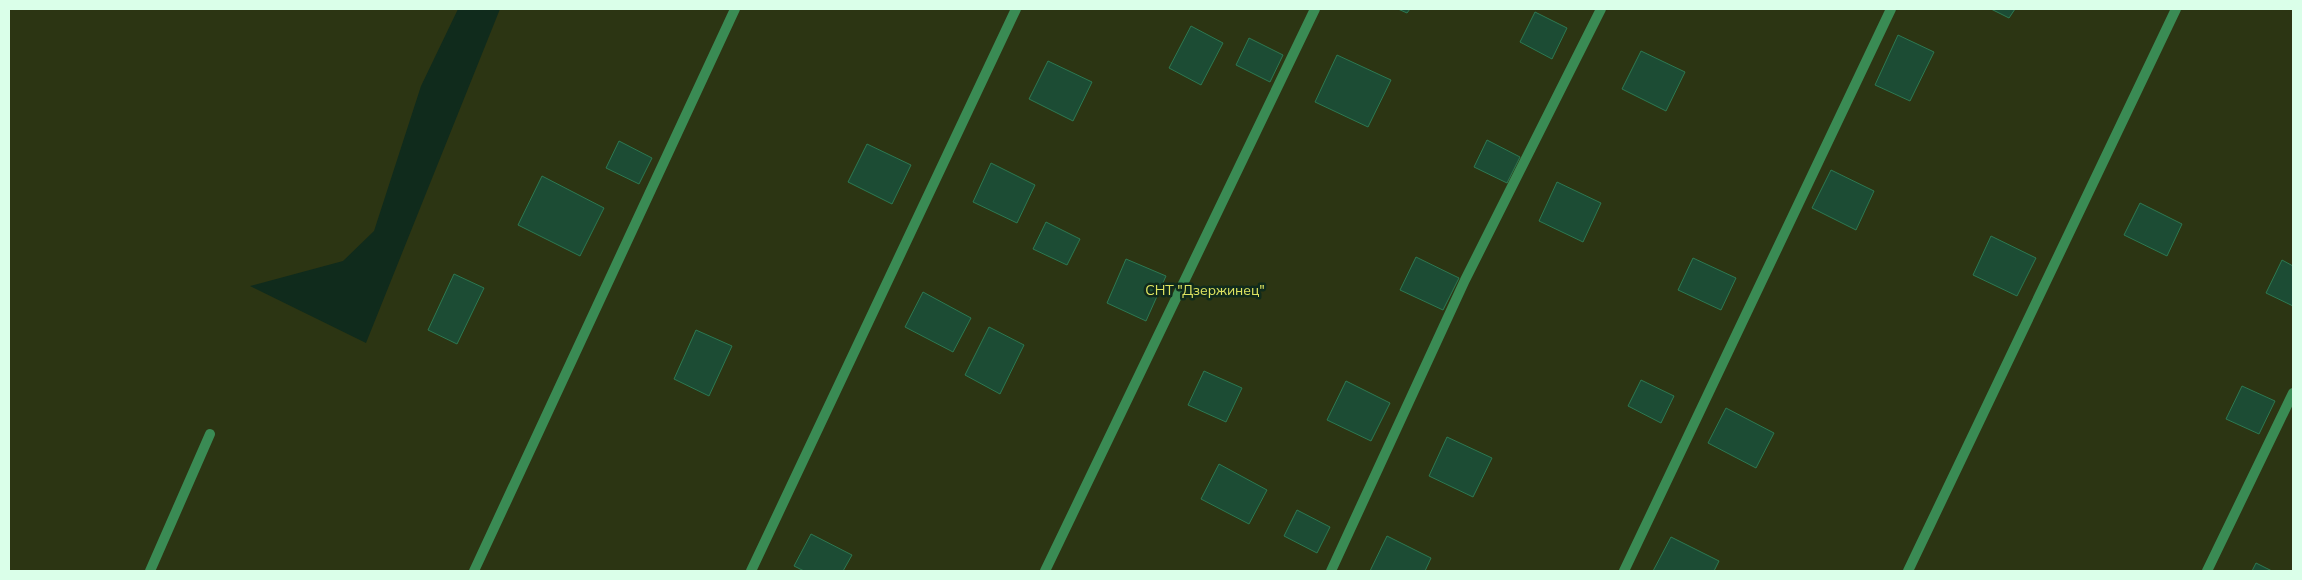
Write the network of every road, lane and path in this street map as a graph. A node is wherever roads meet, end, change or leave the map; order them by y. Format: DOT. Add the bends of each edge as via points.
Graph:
graph roads {
  1 [pos="735,9"];
  2 [pos="1016,9"];
  3 [pos="1315,9"];
  4 [pos="1600,9"];
  5 [pos="1891,9"];
  6 [pos="2176,9"];
  7 [pos="2293,393"];
  8 [pos="210,434"];
  9 [pos="150,571"];
  10 [pos="474,571"];
  11 [pos="751,571"];
  12 [pos="1045,571"];
  13 [pos="1331,571"];
  14 [pos="1624,571"];
  15 [pos="1908,571"];
  16 [pos="2207,571"];
  1 -- 10 [label="street"];
  2 -- 11 [label="street"];
  3 -- 12 [label="street"];
  4 -- 13 [label="street" via="1465,280"];
  5 -- 14 [label="street"];
  6 -- 15 [label="street"];
  7 -- 16 [label="street"];
  8 -- 9 [label="street"];
}
